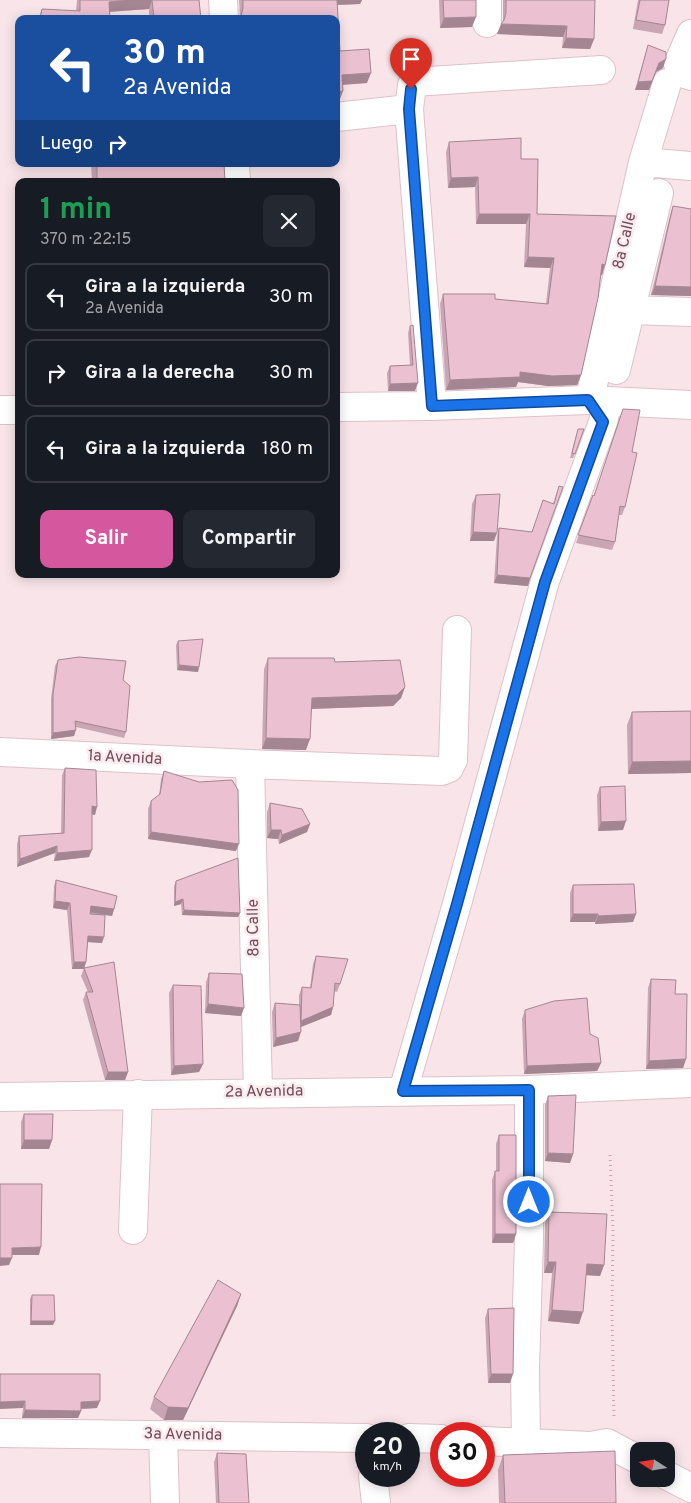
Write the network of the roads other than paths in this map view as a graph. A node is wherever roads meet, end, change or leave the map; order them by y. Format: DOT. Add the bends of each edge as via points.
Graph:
graph roads {
  1 [pos="223,0"];
  2 [pos="224,15"];
  3 [pos="691,34"];
  4 [pos="601,70"];
  5 [pos="680,77"];
  6 [pos="409,109"];
  7 [pos="340,117"];
  8 [pos="643,162"];
  9 [pos="691,166"];
  10 [pos="659,193"];
  11 [pos="630,310"];
  12 [pos="691,312"];
  13 [pos="691,405"];
  14 [pos="432,406"];
  15 [pos="340,407"];
  16 [pos="600,408"];
  17 [pos="0,410"];
  18 [pos="15,410"];
  19 [pos="457,630"];
  20 [pos="0,752"];
  21 [pos="250,764"];
  22 [pos="691,1083"];
  23 [pos="529,1090"];
  24 [pos="403,1091"];
  25 [pos="258,1092"];
  26 [pos="138,1094"];
  27 [pos="0,1097"];
  28 [pos="133,1230"];
  29 [pos="0,1434"];
  30 [pos="162,1435"];
  31 [pos="355,1438"];
  32 [pos="495,1442"];
  33 [pos="526,1443"];
  34 [pos="630,1455"];
  35 [pos="675,1480"];
  36 [pos="374,1487"];
  37 [pos="691,1488"];
  38 [pos="165,1503"];
  39 [pos="376,1503"];
  1 -- 2 [label="street"];
  3 -- 5 [label="street, 8a Calle" via="678,64"];
  4 -- 6 [label="street" via="414,82"];
  5 -- 8 [label="street, 8a Calle"];
  6 -- 7 [label="street"];
  6 -- 14 [label="street"];
  8 -- 9 [label="street"];
  8 -- 16 [label="street, 8a Calle" via="591,394"];
  10 -- 11 [label="street"];
  11 -- 12 [label="street"];
  11 -- 16 [label="street"];
  13 -- 16 [label="street"];
  14 -- 15 [label="street"];
  14 -- 16 [label="street"];
  16 -- 24 [label="street" via="545,582"];
  17 -- 18 [label="street"];
  19 -- 21 [label="street, 1a Avenida" via="453,760 449,768 442,771"];
  20 -- 21 [label="street, 1a Avenida"];
  21 -- 25 [label="street, 8a Calle"];
  22 -- 23 [label="street, 2a Avenida"];
  23 -- 24 [label="street, 2a Avenida"];
  23 -- 33 [label="street"];
  24 -- 25 [label="street, 2a Avenida"];
  25 -- 26 [label="street, 2a Avenida"];
  26 -- 27 [label="street, 2a Avenida"];
  26 -- 28 [label="street"];
  29 -- 30 [label="street, 3a Avenida"];
  30 -- 31 [label="street, 3a Avenida"];
  30 -- 38 [label="street"];
  32 -- 33 [label="street"];
  33 -- 34 [label="street" via="590,1446 606,1443"];
  35 -- 37 [label="street"];
  36 -- 39 [label="street"];
}
